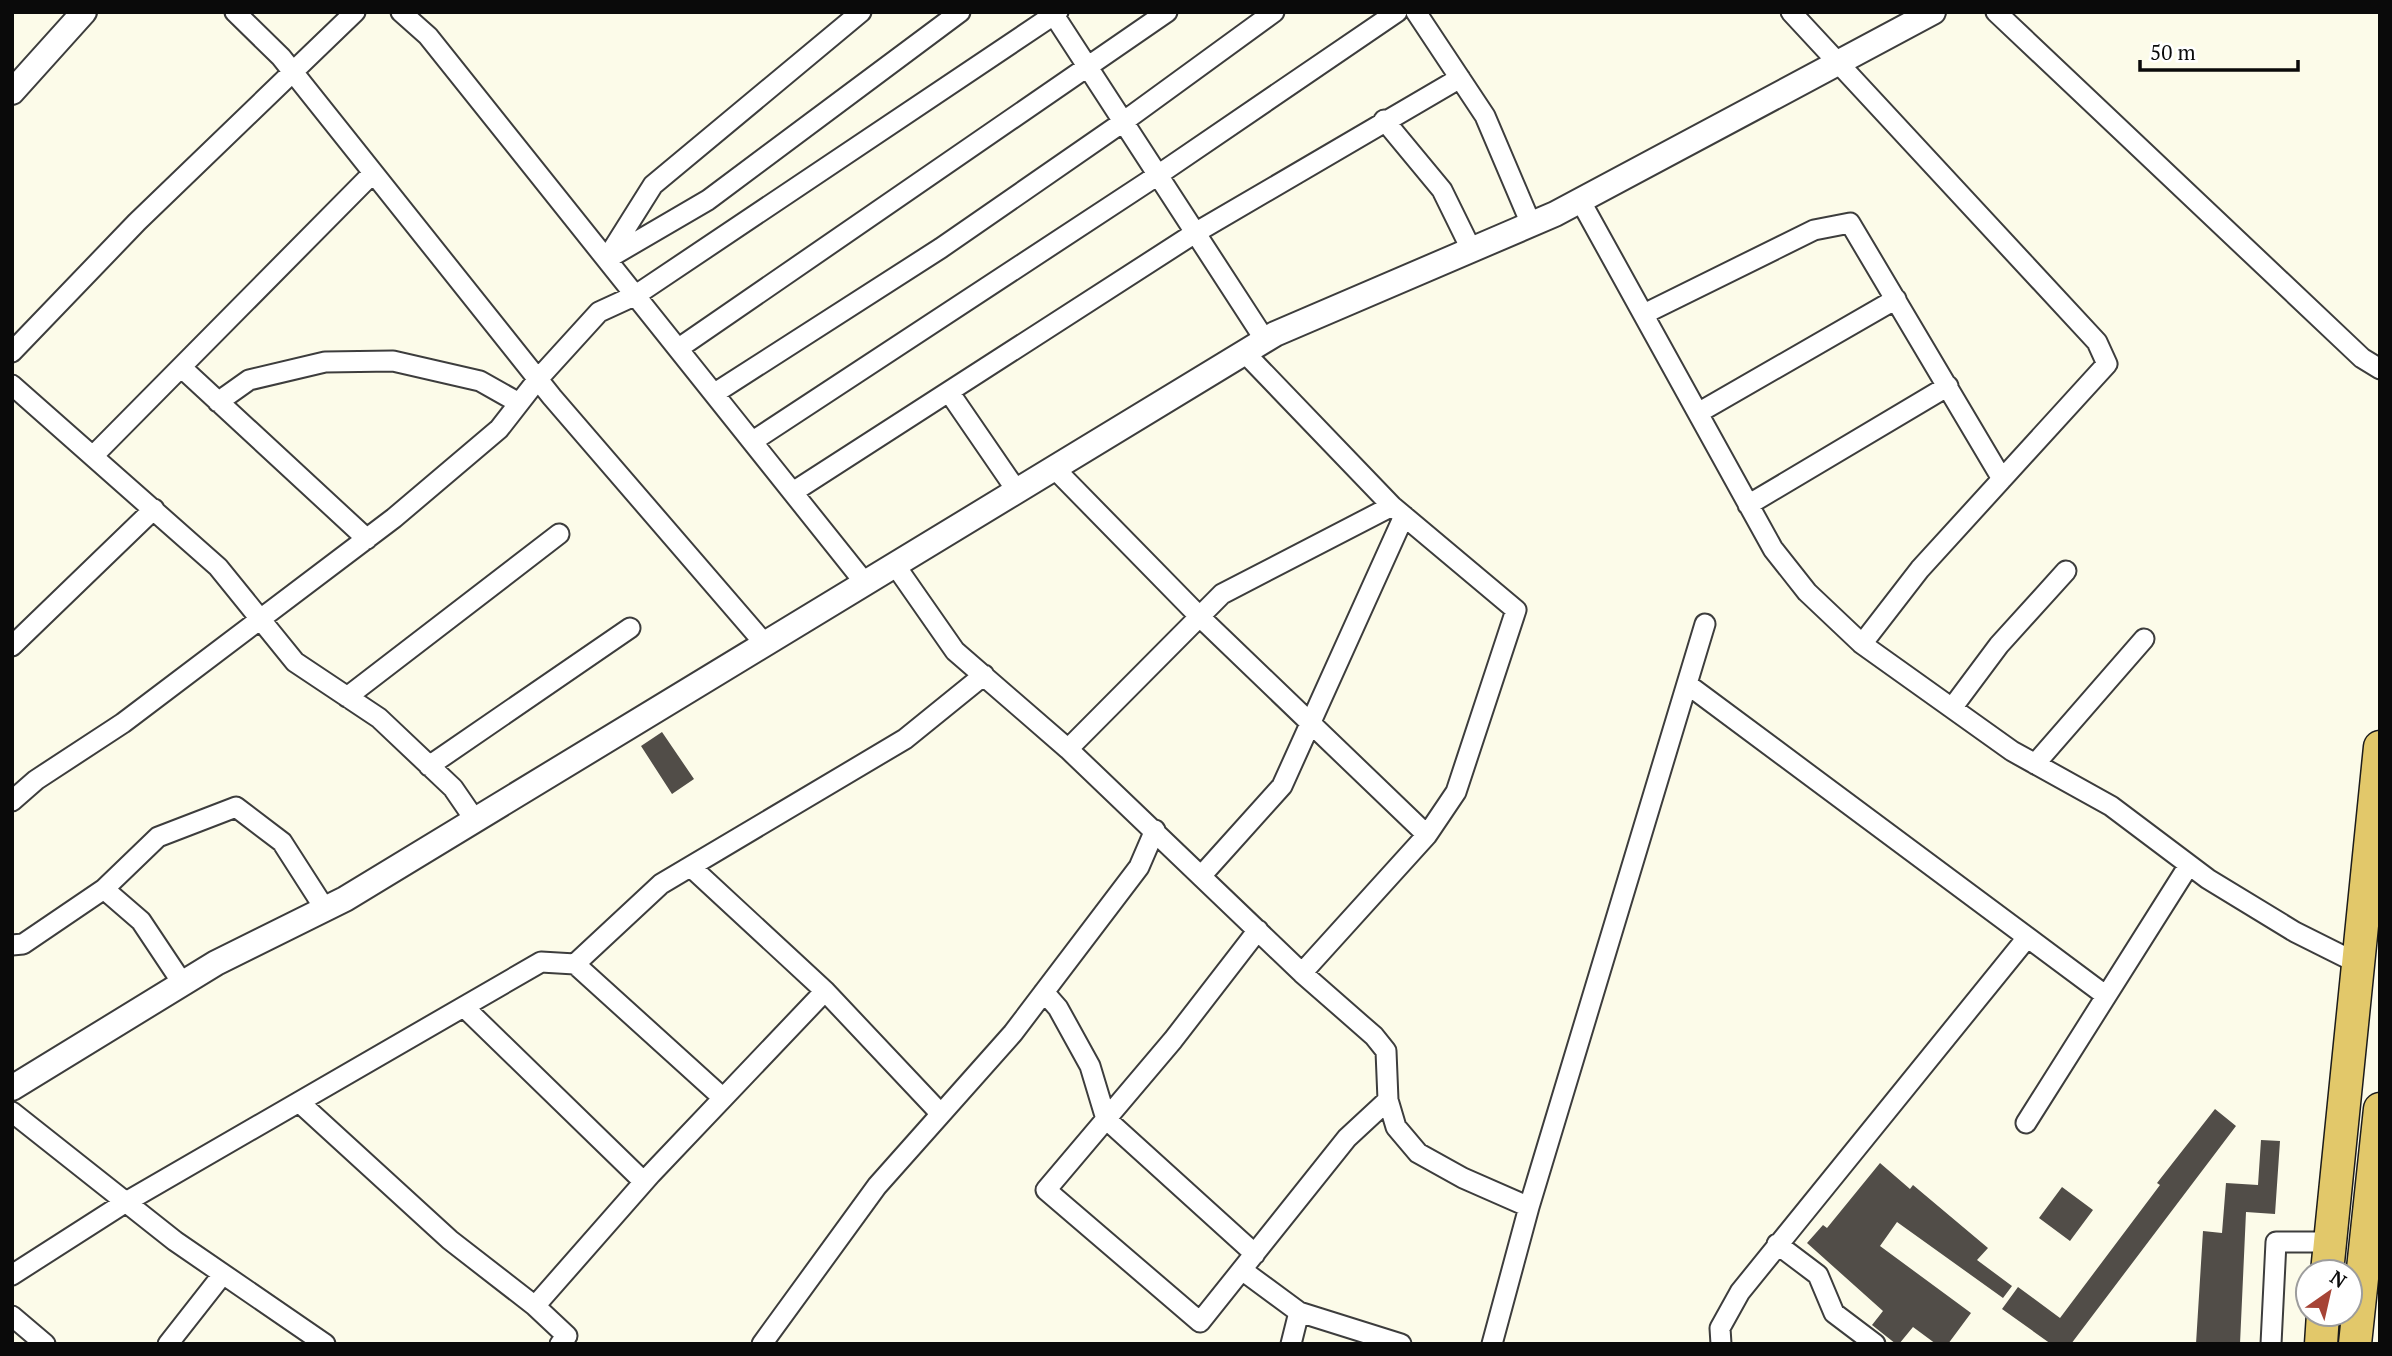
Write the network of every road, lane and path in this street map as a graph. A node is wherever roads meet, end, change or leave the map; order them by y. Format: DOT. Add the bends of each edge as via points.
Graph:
graph roads {
  1 [pos="84,12"];
  2 [pos="235,12"];
  3 [pos="355,12"];
  4 [pos="401,12"];
  5 [pos="862,12"];
  6 [pos="960,12"];
  7 [pos="1167,12"];
  8 [pos="1274,12"];
  9 [pos="1397,12"];
  10 [pos="1416,12"];
  11 [pos="1791,12"];
  12 [pos="1933,12"];
  13 [pos="1996,12"];
  14 [pos="1054,13"];
  15 [pos="1837,63"];
  16 [pos="1088,68"];
  17 [pos="293,72"];
  18 [pos="1460,78"];
  19 [pos="12,92"];
  20 [pos="1384,120"];
  21 [pos="1123,122"];
  22 [pos="373,173"];
  23 [pos="1158,175"];
  24 [pos="1580,200"];
  25 [pos="1531,224"];
  26 [pos="1195,233"];
  27 [pos="1471,249"];
  28 [pos="607,259"];
  29 [pos="636,295"];
  30 [pos="1896,299"];
  31 [pos="1644,314"];
  32 [pos="1255,346"];
  33 [pos="678,348"];
  34 [pos="12,352"];
  35 [pos="181,367"];
  36 [pos="2380,369"];
  37 [pos="538,379"];
  38 [pos="12,385"];
  39 [pos="1948,386"];
  40 [pos="949,392"];
  41 [pos="715,393"];
  42 [pos="218,402"];
  43 [pos="519,403"];
  44 [pos="1698,413"];
  45 [pos="753,441"];
  46 [pos="93,456"];
  47 [pos="1054,468"];
  48 [pos="2003,479"];
  49 [pos="1017,491"];
  50 [pos="793,492"];
  51 [pos="1748,505"];
  52 [pos="153,509"];
  53 [pos="1398,511"];
  54 [pos="559,534"];
  55 [pos="367,539"];
  56 [pos="895,565"];
  57 [pos="2066,571"];
  58 [pos="866,583"];
  59 [pos="1199,616"];
  60 [pos="260,618"];
  61 [pos="1705,624"];
  62 [pos="630,628"];
  63 [pos="2144,639"];
  64 [pos="765,644"];
  65 [pos="1862,645"];
  66 [pos="12,646"];
  67 [pos="984,675"];
  68 [pos="1687,684"];
  69 [pos="347,697"];
  70 [pos="1952,708"];
  71 [pos="1311,724"];
  72 [pos="2380,747"];
  73 [pos="1068,749"];
  74 [pos="2035,764"];
  75 [pos="429,766"];
  76 [pos="12,801"];
  77 [pos="475,820"];
  78 [pos="1155,830"];
  79 [pos="1427,835"];
  80 [pos="2189,864"];
  81 [pos="691,867"];
  82 [pos="1202,875"];
  83 [pos="104,889"];
  84 [pos="325,909"];
  85 [pos="1258,930"];
  86 [pos="2026,939"];
  87 [pos="12,945"];
  88 [pos="575,964"];
  89 [pos="2359,964"];
  90 [pos="1302,973"];
  91 [pos="183,984"];
  92 [pos="825,990"];
  93 [pos="1044,992"];
  94 [pos="2105,995"];
  95 [pos="464,1007"];
  96 [pos="12,1088"];
  97 [pos="723,1098"];
  98 [pos="1388,1100"];
  99 [pos="299,1102"];
  100 [pos="2380,1109"];
  101 [pos="12,1112"];
  102 [pos="941,1114"];
  103 [pos="1106,1119"];
  104 [pos="2026,1123"];
  105 [pos="644,1182"];
  106 [pos="126,1202"];
  107 [pos="1529,1207"];
  108 [pos="1776,1244"];
  109 [pos="1255,1254"];
  110 [pos="2328,1257"];
  111 [pos="1242,1270"];
  112 [pos="223,1274"];
  113 [pos="12,1275"];
  114 [pos="535,1306"];
  115 [pos="1299,1312"];
  116 [pos="12,1316"];
  117 [pos="46,1344"];
  118 [pos="168,1344"];
  119 [pos="325,1344"];
  120 [pos="560,1344"];
  121 [pos="762,1344"];
  122 [pos="1292,1344"];
  123 [pos="1401,1344"];
  124 [pos="1492,1344"];
  125 [pos="1721,1344"];
  126 [pos="1875,1344"];
  127 [pos="2271,1344"];
  128 [pos="2356,1344"];
  1 -- 19 [label="street"];
  2 -- 17 [label="street"];
  3 -- 17 [label="street"];
  4 -- 28 [label="street" via="428,36"];
  5 -- 28 [label="street" via="653,185"];
  6 -- 28 [label="street" via="708,200"];
  7 -- 16 [label="street"];
  8 -- 21 [label="street"];
  9 -- 23 [label="street"];
  10 -- 18 [label="street"];
  11 -- 15 [label="street"];
  12 -- 15 [label="street"];
  13 -- 36 [label="street" via="2362,358"];
  14 -- 16 [label="street"];
  14 -- 29 [label="street"];
  15 -- 24 [label="street"];
  15 -- 48 [label="street" via="2097,342 2107,365"];
  16 -- 21 [label="street"];
  16 -- 33 [label="street"];
  17 -- 22 [label="street"];
  17 -- 34 [label="street" via="137,222"];
  18 -- 20 [label="street"];
  18 -- 25 [label="street" via="1485,116"];
  20 -- 26 [label="street"];
  20 -- 27 [label="street" via="1442,190"];
  21 -- 23 [label="street"];
  21 -- 41 [label="street" via="941,248"];
  22 -- 35 [label="street"];
  22 -- 37 [label="street"];
  23 -- 26 [label="street"];
  23 -- 45 [label="street"];
  24 -- 25 [label="street"];
  24 -- 31 [label="street"];
  25 -- 27 [label="street"];
  26 -- 32 [label="street"];
  26 -- 40 [label="street"];
  27 -- 32 [label="street"];
  28 -- 29 [label="street"];
  29 -- 33 [label="street"];
  29 -- 37 [label="street" via="599,312"];
  30 -- 31 [label="street" via="1850,223 1814,230"];
  30 -- 39 [label="street"];
  30 -- 44 [label="street"];
  31 -- 44 [label="street"];
  32 -- 47 [label="street"];
  32 -- 53 [label="street"];
  33 -- 41 [label="street"];
  35 -- 42 [label="street"];
  35 -- 46 [label="street"];
  37 -- 43 [label="street"];
  37 -- 64 [label="street"];
  38 -- 46 [label="street"];
  39 -- 48 [label="street"];
  39 -- 51 [label="street"];
  40 -- 49 [label="street"];
  40 -- 50 [label="street"];
  41 -- 45 [label="street"];
  42 -- 43 [label="street" via="249,380 325,362 393,361 480,381"];
  42 -- 55 [label="street"];
  43 -- 55 [label="street" via="499,429"];
  44 -- 51 [label="street"];
  45 -- 50 [label="street"];
  46 -- 52 [label="street"];
  47 -- 49 [label="street"];
  47 -- 59 [label="street"];
  48 -- 65 [label="street" via="1920,569"];
  49 -- 56 [label="street"];
  50 -- 58 [label="street"];
  51 -- 65 [label="street" via="1773,549 1807,592"];
  52 -- 60 [label="street" via="218,566"];
  52 -- 66 [label="street"];
  53 -- 59 [label="street" via="1222,594"];
  53 -- 71 [label="street"];
  53 -- 79 [label="street" via="1516,610 1456,792"];
  54 -- 69 [label="street"];
  55 -- 60 [label="street"];
  56 -- 58 [label="street"];
  56 -- 67 [label="street" via="955,651"];
  57 -- 70 [label="street" via="1999,645"];
  58 -- 64 [label="street"];
  59 -- 71 [label="street"];
  59 -- 73 [label="street"];
  60 -- 69 [label="street" via="295,662"];
  60 -- 76 [label="street"];
  61 -- 68 [label="street"];
  62 -- 75 [label="street"];
  63 -- 74 [label="street"];
  64 -- 77 [label="street"];
  65 -- 70 [label="street"];
  67 -- 73 [label="street"];
  67 -- 81 [label="street" via="905,739"];
  68 -- 86 [label="street"];
  68 -- 107 [label="street"];
  69 -- 75 [label="street" via="379,718"];
  70 -- 74 [label="street"];
  71 -- 79 [label="street"];
  71 -- 82 [label="street" via="1282,786"];
  72 -- 89 [label="highway"];
  73 -- 78 [label="street"];
  74 -- 80 [label="street" via="2111,806"];
  75 -- 77 [label="street" via="453,788"];
  77 -- 84 [label="street"];
  78 -- 82 [label="street"];
  78 -- 93 [label="street" via="1139,867"];
  79 -- 90 [label="street"];
  80 -- 89 [label="street" via="2295,932"];
  80 -- 94 [label="street"];
  81 -- 88 [label="street" via="662,884"];
  81 -- 92 [label="street"];
  82 -- 85 [label="street"];
  83 -- 84 [label="street" via="158,837 236,807 282,842"];
  83 -- 87 [label="street" via="23,944"];
  83 -- 91 [label="street" via="141,921"];
  84 -- 91 [label="street"];
  85 -- 90 [label="street"];
  85 -- 103 [label="street"];
  86 -- 94 [label="street"];
  86 -- 108 [label="street"];
  88 -- 95 [label="street" via="541,962"];
  88 -- 97 [label="street"];
  89 -- 110 [label="highway"];
  90 -- 98 [label="street" via="1386,1051"];
  91 -- 96 [label="street"];
  92 -- 97 [label="street"];
  92 -- 102 [label="street"];
  93 -- 102 [label="street"];
  93 -- 103 [label="street" via="1090,1066"];
  94 -- 104 [label="street"];
  95 -- 99 [label="street"];
  95 -- 105 [label="street"];
  97 -- 105 [label="street"];
  98 -- 107 [label="street" via="1396,1127 1418,1153"];
  98 -- 109 [label="street" via="1347,1138"];
  99 -- 106 [label="street"];
  99 -- 114 [label="street" via="450,1240"];
  100 -- 128 [label="highway"];
  101 -- 106 [label="street"];
  102 -- 121 [label="street" via="877,1186"];
  103 -- 109 [label="street"];
  103 -- 111 [label="street" via="1046,1190 1200,1322"];
  105 -- 114 [label="street"];
  106 -- 112 [label="street"];
  106 -- 113 [label="street"];
  107 -- 124 [label="street"];
  108 -- 125 [label="street" via="1733,1304 1720,1328"];
  108 -- 126 [label="street" via="1818,1275 1834,1313"];
  109 -- 111 [label="street"];
  110 -- 127 [label="street" via="2276,1242"];
  111 -- 115 [label="street"];
  112 -- 118 [label="street"];
  112 -- 119 [label="street"];
  114 -- 120 [label="street" via="567,1336"];
  115 -- 122 [label="street"];
  115 -- 123 [label="street"];
  116 -- 117 [label="street"];
}
